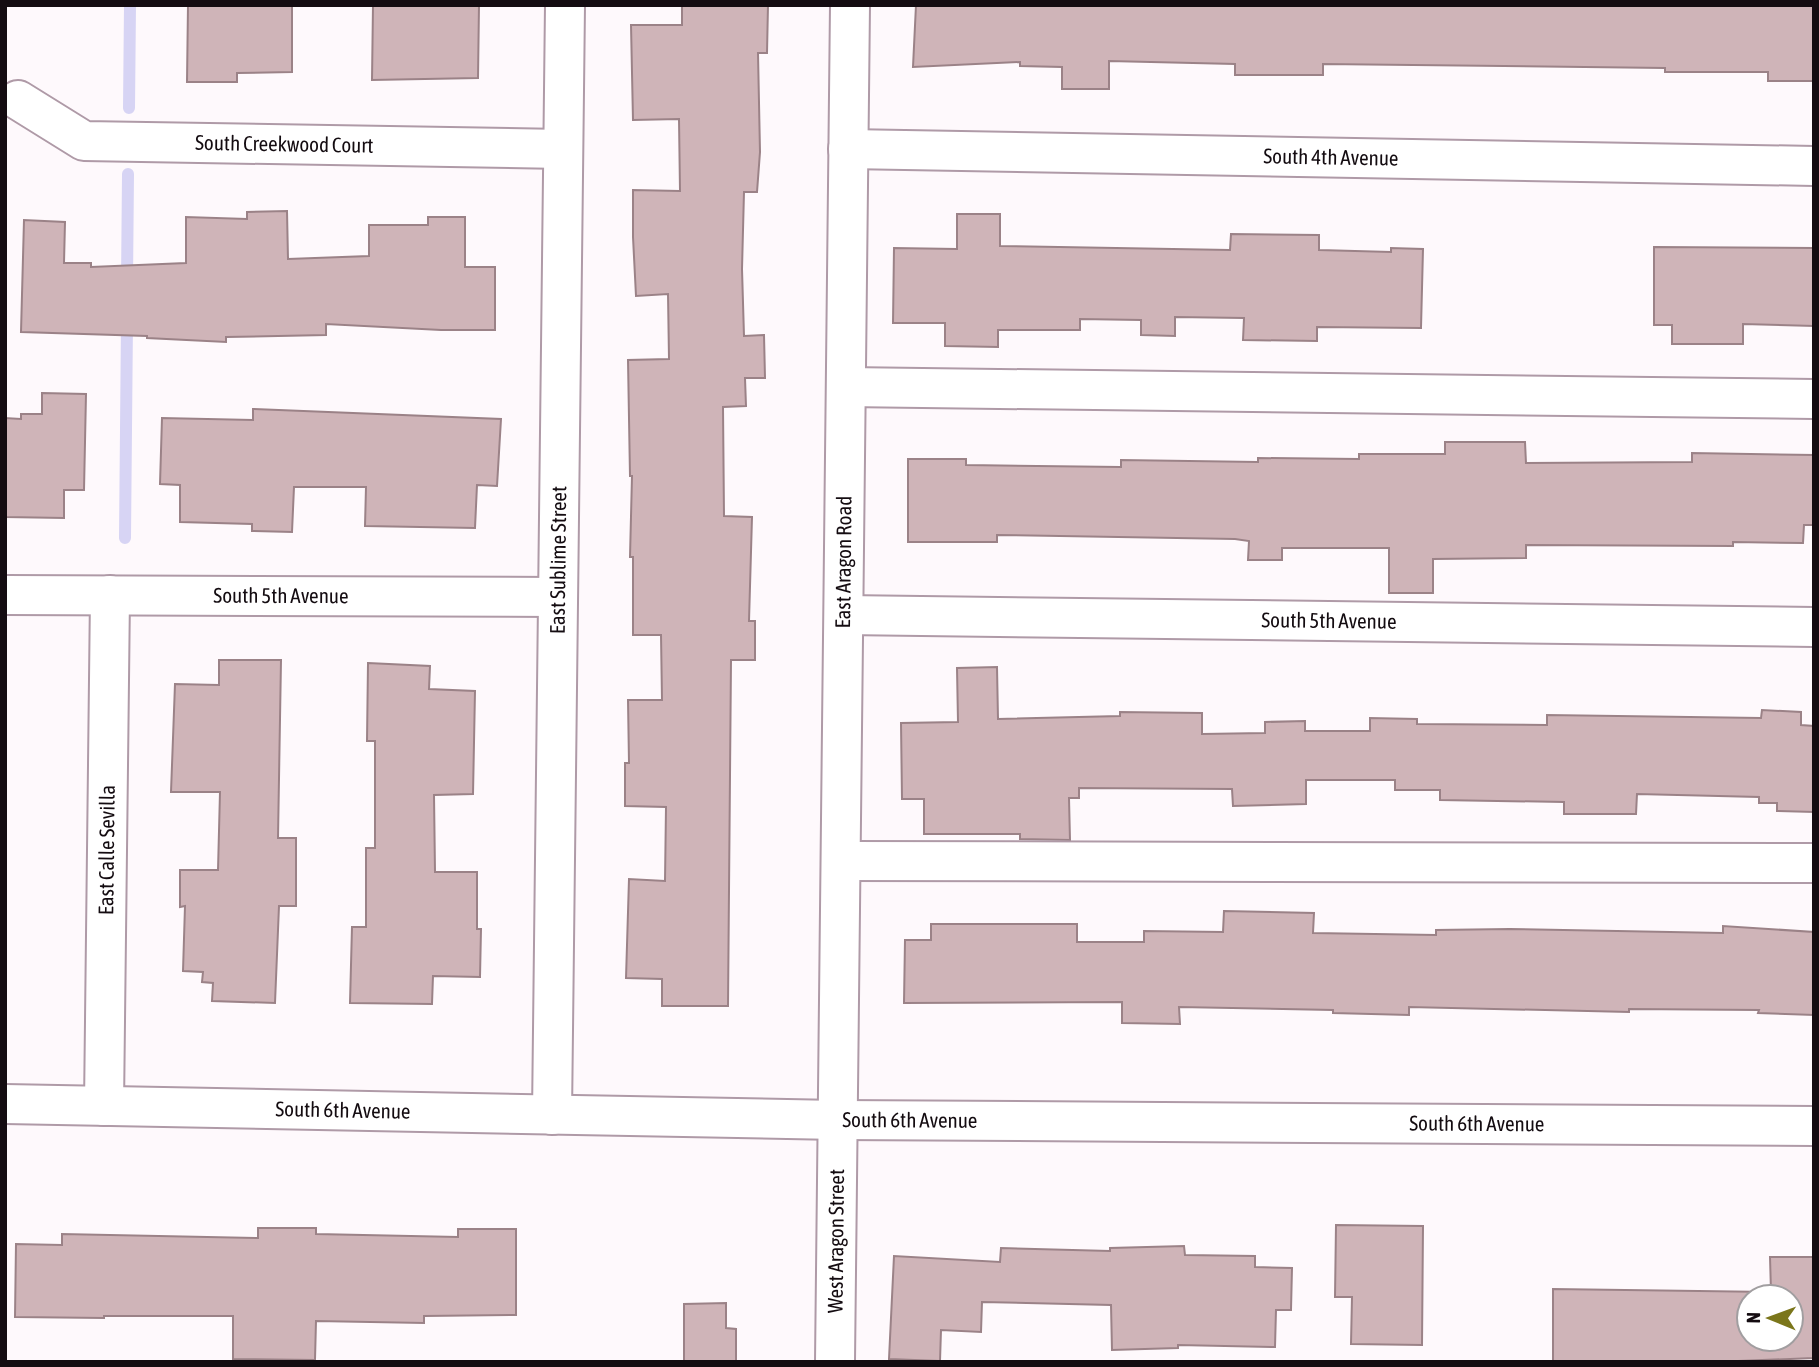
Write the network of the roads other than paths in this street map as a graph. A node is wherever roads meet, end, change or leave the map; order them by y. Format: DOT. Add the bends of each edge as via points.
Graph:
graph roads {
  1 [pos="565,5"];
  2 [pos="850,5"];
  3 [pos="18,100"];
  4 [pos="563,149"];
  5 [pos="848,149"];
  6 [pos="1814,166"];
  7 [pos="846,387"];
  8 [pos="1814,399"];
  9 [pos="5,595"];
  10 [pos="110,595"];
  11 [pos="558,597"];
  12 [pos="844,615"];
  13 [pos="1814,627"];
  14 [pos="841,861"];
  15 [pos="1814,863"];
  16 [pos="5,1104"];
  17 [pos="104,1106"];
  18 [pos="552,1115"];
  19 [pos="838,1120"];
  20 [pos="1814,1126"];
  21 [pos="835,1362"];
  1 -- 4 [label="street, East Sublime Street"];
  2 -- 5 [label="street, East Aragon Road"];
  3 -- 4 [label="street, South Creekwood Court" via="84,141"];
  4 -- 11 [label="street, East Sublime Street"];
  5 -- 6 [label="street, South 4th Avenue"];
  5 -- 7 [label="street, East Aragon Road"];
  7 -- 8 [label="street"];
  7 -- 12 [label="street, East Aragon Road"];
  9 -- 10 [label="street, South 5th Avenue"];
  10 -- 11 [label="street, South 5th Avenue"];
  10 -- 17 [label="street, East Calle Sevilla"];
  11 -- 18 [label="street, East Sublime Street"];
  12 -- 13 [label="street, South 5th Avenue"];
  12 -- 14 [label="street, East Aragon Road"];
  14 -- 15 [label="street"];
  14 -- 19 [label="street, East Aragon Road"];
  16 -- 17 [label="street, South 6th Avenue"];
  17 -- 18 [label="street, South 6th Avenue"];
  18 -- 19 [label="street, South 6th Avenue"];
  19 -- 20 [label="street, South 6th Avenue"];
  19 -- 21 [label="street, West Aragon Street"];
}
